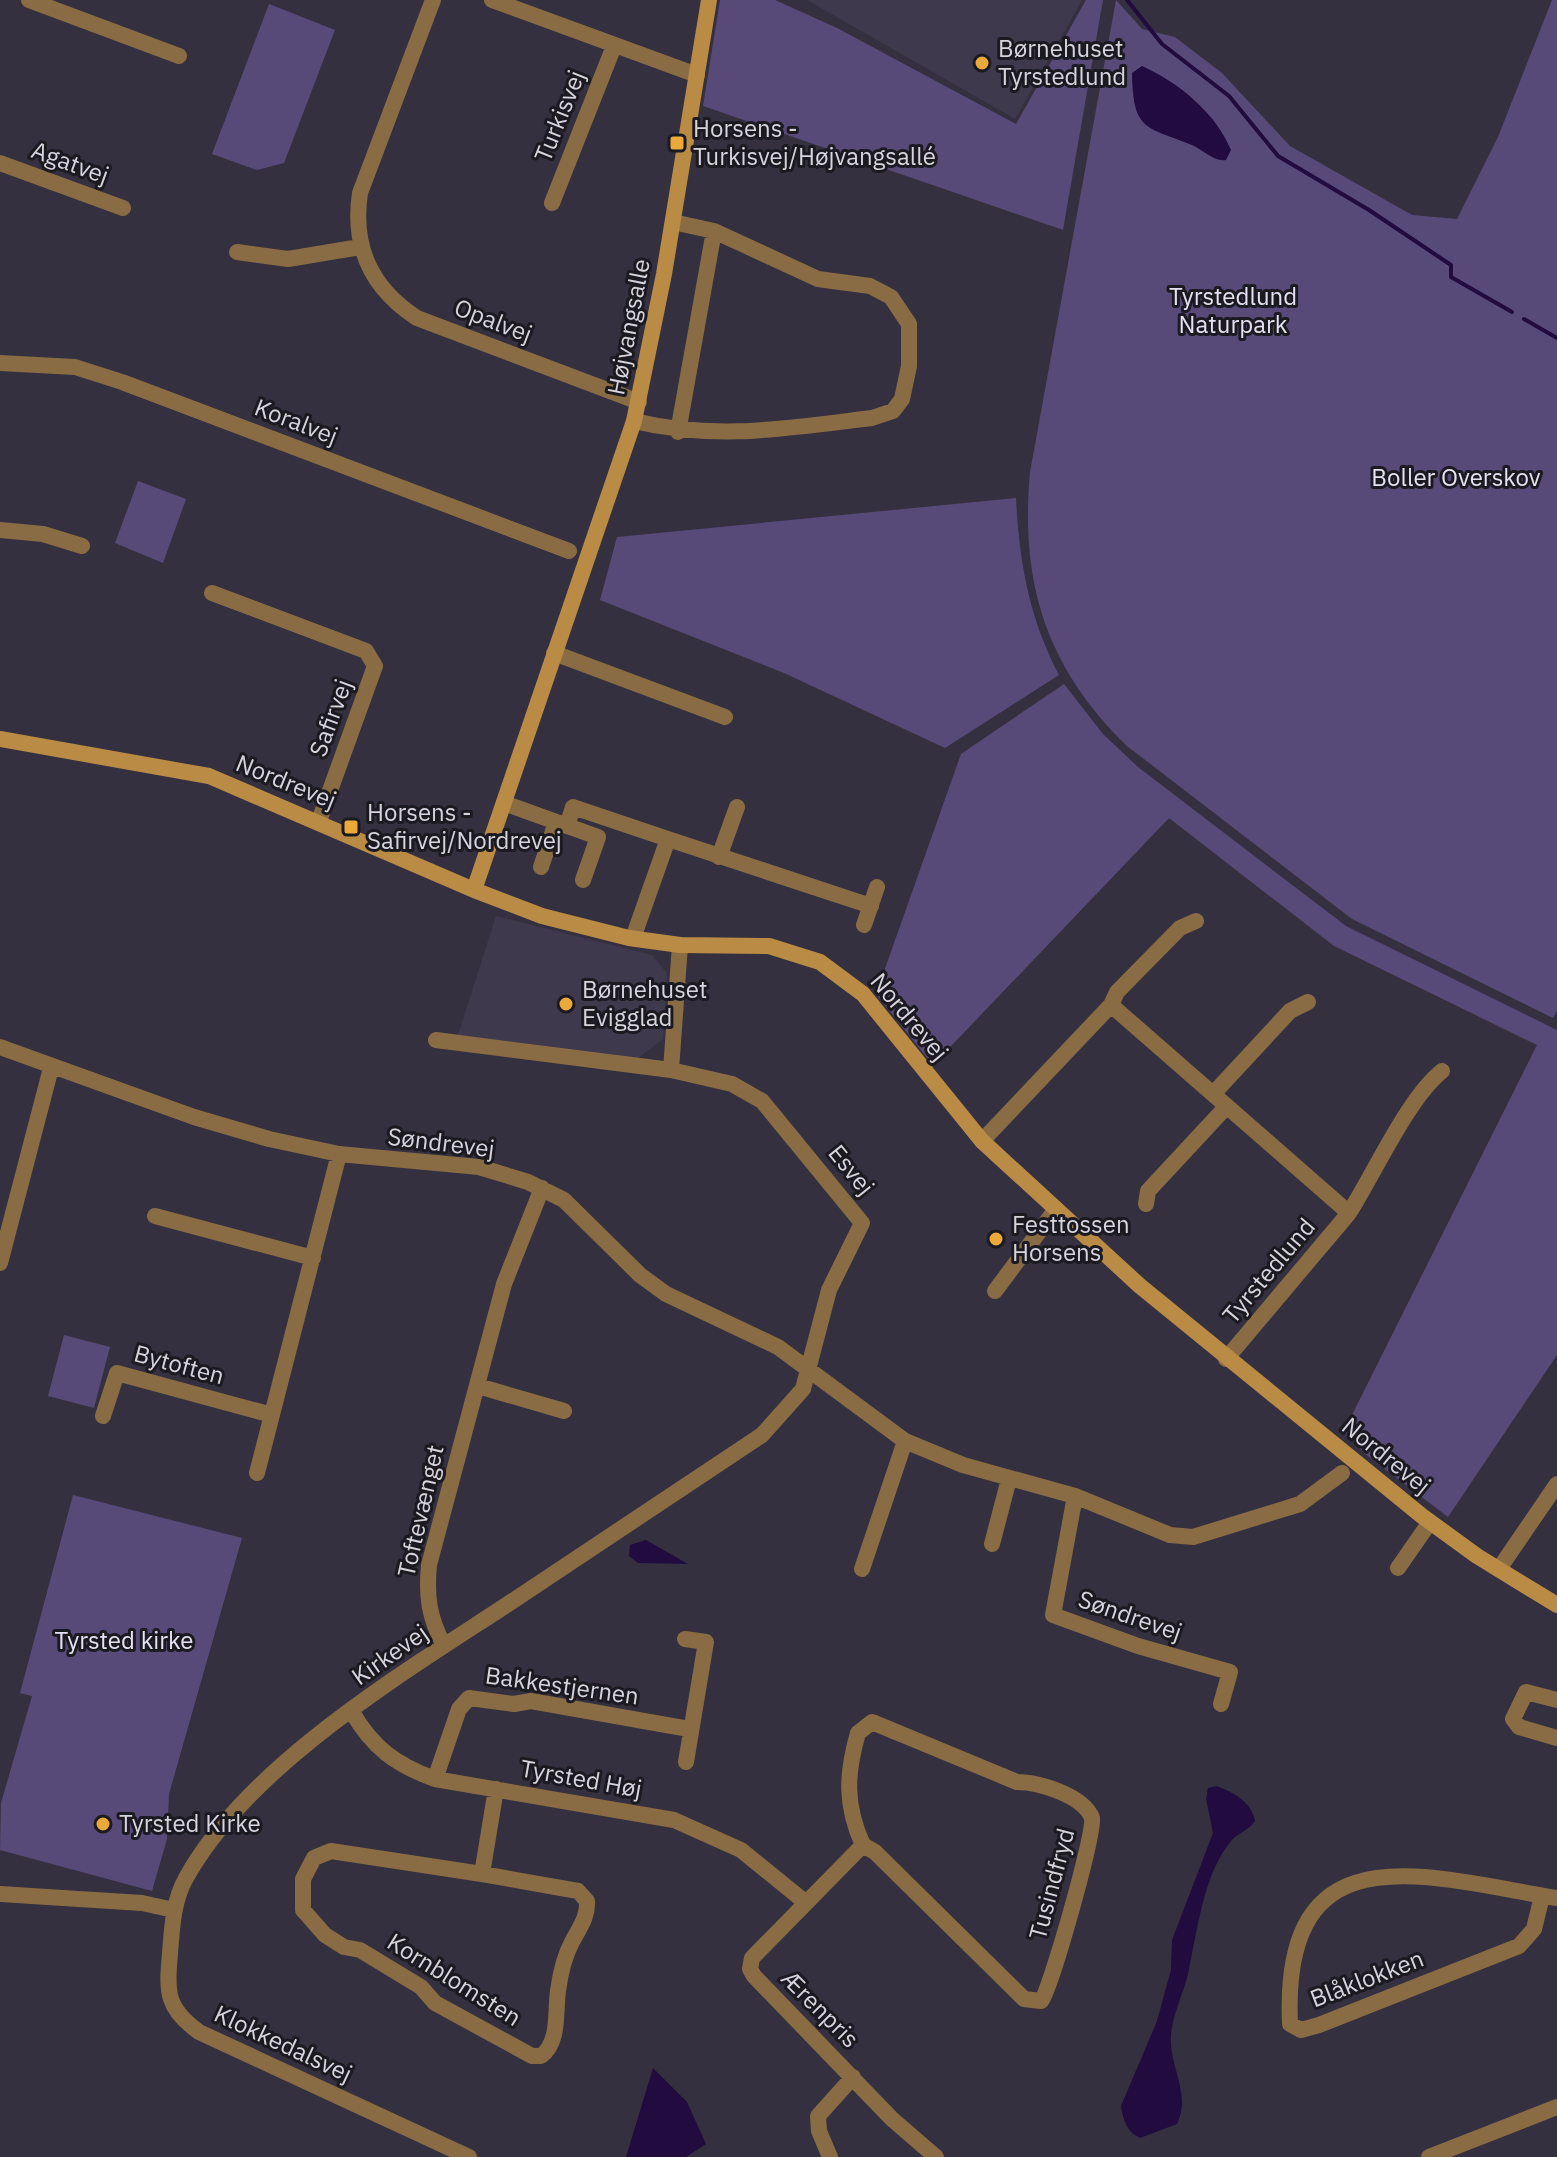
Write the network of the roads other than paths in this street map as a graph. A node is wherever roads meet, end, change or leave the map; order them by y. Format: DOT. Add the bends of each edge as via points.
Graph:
graph roads {
  1 [pos="29,0"];
  2 [pos="433,0"];
  3 [pos="492,0"];
  4 [pos="709,0"];
  5 [pos="514,4"];
  6 [pos="614,46"];
  7 [pos="179,56"];
  8 [pos="697,75"];
  9 [pos="0,163"];
  10 [pos="552,203"];
  11 [pos="123,208"];
  12 [pos="673,222"];
  13 [pos="714,231"];
  14 [pos="360,247"];
  15 [pos="237,252"];
  16 [pos="0,363"];
  17 [pos="639,402"];
  18 [pos="634,421"];
  19 [pos="678,432"];
  20 [pos="0,530"];
  21 [pos="82,546"];
  22 [pos="569,551"];
  23 [pos="212,593"];
  24 [pos="554,653"];
  25 [pos="725,717"];
  26 [pos="0,739"];
  27 [pos="504,803"];
  28 [pos="737,807"];
  29 [pos="319,821"];
  30 [pos="561,824"];
  31 [pos="668,839"];
  32 [pos="719,857"];
  33 [pos="541,867"];
  34 [pos="583,880"];
  35 [pos="877,887"];
  36 [pos="474,890"];
  37 [pos="871,906"];
  38 [pos="1196,921"];
  39 [pos="864,925"];
  40 [pos="633,938"];
  41 [pos="680,945"];
  42 [pos="1308,1002"];
  43 [pos="1111,1005"];
  44 [pos="436,1040"];
  45 [pos="0,1047"];
  46 [pos="51,1068"];
  47 [pos="671,1070"];
  48 [pos="1442,1071"];
  49 [pos="1213,1094"];
  50 [pos="1227,1106"];
  51 [pos="982,1141"];
  52 [pos="339,1154"];
  53 [pos="542,1188"];
  54 [pos="1146,1204"];
  55 [pos="1056,1209"];
  56 [pos="1349,1213"];
  57 [pos="155,1216"];
  58 [pos="313,1258"];
  59 [pos="0,1263"];
  60 [pos="995,1291"];
  61 [pos="1226,1359"];
  62 [pos="809,1371"];
  63 [pos="478,1386"];
  64 [pos="564,1411"];
  65 [pos="272,1415"];
  66 [pos="103,1416"];
  67 [pos="905,1441"];
  68 [pos="257,1473"];
  69 [pos="1342,1473"];
  70 [pos="1009,1479"];
  71 [pos="1557,1484"];
  72 [pos="1075,1496"];
  73 [pos="1430,1522"];
  74 [pos="992,1544"];
  75 [pos="1398,1568"];
  76 [pos="862,1569"];
  77 [pos="1499,1569"];
  78 [pos="1557,1605"];
  79 [pos="685,1639"];
  80 [pos="444,1646"];
  81 [pos="1557,1700"];
  82 [pos="1221,1704"];
  83 [pos="352,1712"];
  84 [pos="689,1729"];
  85 [pos="1557,1738"];
  86 [pos="686,1762"];
  87 [pos="435,1779"];
  88 [pos="496,1789"];
  89 [pos="863,1845"];
  90 [pos="482,1874"];
  91 [pos="0,1894"];
  92 [pos="1549,1897"];
  93 [pos="805,1902"];
  94 [pos="174,1910"];
  95 [pos="853,2077"];
  96 [pos="1557,2107"];
  97 [pos="469,2157"];
  98 [pos="830,2157"];
  99 [pos="936,2157"];
  100 [pos="1429,2157"];
  1 -- 7 [label="street"];
  2 -- 14 [label="street, Opalvej" via="360,193"];
  3 -- 5 [label="street"];
  4 -- 8 [label="street, Højvangsalle"];
  5 -- 6 [label="street"];
  6 -- 8 [label="street"];
  6 -- 10 [label="street, Turkisvej"];
  8 -- 12 [label="street, Højvangsalle"];
  9 -- 11 [label="street, Agatvej"];
  12 -- 13 [label="street"];
  12 -- 17 [label="street, Højvangsalle"];
  13 -- 19 [label="street"];
  13 -- 19 [label="street" via="791,269 818,279 870,286 891,297 909,324 906,384 893,411 872,418 718,435"];
  14 -- 15 [label="street" via="288,259"];
  14 -- 17 [label="street, Opalvej" via="374,280 417,318"];
  16 -- 22 [label="street, Koralvej" via="75,367 122,382"];
  17 -- 18 [label="street, Højvangsalle"];
  18 -- 19 [label="street"];
  18 -- 24 [label="street, Højvangsalle"];
  20 -- 21 [label="street" via="43,534"];
  23 -- 29 [label="street, Safirvej" via="366,651 375,666"];
  24 -- 25 [label="street"];
  24 -- 27 [label="street, Højvangsalle"];
  26 -- 29 [label="street, Nordrevej" via="209,776"];
  27 -- 30 [label="street"];
  27 -- 36 [label="street, Højvangsalle"];
  28 -- 32 [label="street"];
  29 -- 36 [label="street, Nordrevej"];
  30 -- 31 [label="street" via="573,807"];
  30 -- 33 [label="street"];
  30 -- 34 [label="street" via="598,837"];
  31 -- 32 [label="street"];
  31 -- 40 [label="street"];
  32 -- 37 [label="street"];
  35 -- 37 [label="street"];
  36 -- 40 [label="street, Nordrevej" via="542,916"];
  37 -- 39 [label="street"];
  38 -- 43 [label="street" via="1180,928 1117,992"];
  40 -- 41 [label="street, Nordrevej"];
  41 -- 47 [label="street"];
  41 -- 51 [label="street, Nordrevej" via="769,946 795,952 843,976"];
  42 -- 49 [label="street" via="1290,1011"];
  43 -- 49 [label="street, Tyrstedlund"];
  43 -- 51 [label="street"];
  44 -- 47 [label="street, Esvej"];
  45 -- 46 [label="street, Søndrevej"];
  46 -- 52 [label="street, Søndrevej" via="200,1119"];
  46 -- 59 [label="street"];
  47 -- 62 [label="street, Esvej" via="732,1084 762,1101 862,1223 829,1290"];
  48 -- 56 [label="street, Tyrstedlund" via="1430,1080"];
  49 -- 50 [label="street, Tyrstedlund"];
  50 -- 54 [label="street" via="1148,1191"];
  50 -- 56 [label="street, Tyrstedlund"];
  51 -- 55 [label="street, Nordrevej"];
  52 -- 53 [label="street, Søndrevej" via="479,1167"];
  52 -- 58 [label="street"];
  53 -- 62 [label="street, Søndrevej" via="564,1200 666,1294 778,1347"];
  53 -- 63 [label="street, Toftevænget" via="504,1284"];
  55 -- 60 [label="street"];
  55 -- 61 [label="street, Nordrevej"];
  56 -- 61 [label="street, Tyrstedlund"];
  57 -- 58 [label="street"];
  58 -- 65 [label="street"];
  61 -- 73 [label="street, Nordrevej"];
  62 -- 67 [label="street, Søndrevej"];
  62 -- 80 [label="street, Kirkevej" via="803,1389 762,1435"];
  63 -- 64 [label="street"];
  63 -- 80 [label="street, Toftevænget" via="429,1565 428,1608"];
  65 -- 66 [label="street, Bytoften" via="117,1373"];
  65 -- 68 [label="street"];
  67 -- 70 [label="street, Søndrevej"];
  67 -- 76 [label="street"];
  69 -- 72 [label="street, Søndrevej" via="1300,1504 1193,1537 1149,1529"];
  70 -- 72 [label="street, Søndrevej"];
  70 -- 74 [label="street"];
  71 -- 77 [label="street"];
  72 -- 82 [label="street, Søndrevej" via="1053,1615 1230,1672"];
  73 -- 75 [label="street, Nordrevej"];
  73 -- 77 [label="street, Nordrevej"];
  77 -- 78 [label="street, Nordrevej"];
  79 -- 84 [label="street" via="706,1642"];
  80 -- 83 [label="street, Kirkevej"];
  81 -- 85 [label="street" via="1526,1692 1513,1719 1519,1727"];
  83 -- 87 [label="street, Tyrsted Høj" via="382,1753 403,1768"];
  83 -- 94 [label="street, Kirkevej" via="291,1758 220,1829 185,1879"];
  84 -- 86 [label="street"];
  84 -- 87 [label="street, Bakkestjernen" via="531,1701 469,1698 459,1709"];
  87 -- 88 [label="street, Tyrsted Høj"];
  88 -- 90 [label="street"];
  88 -- 93 [label="street, Tyrsted Høj" via="674,1820 741,1850"];
  89 -- 89 [label="street, Tusindfryd" via="1024,1999 1036,2002 1045,1997 1093,1833 1085,1809 1061,1794 1017,1782 872,1722 858,1733 847,1788 851,1819"];
  89 -- 93 [label="street"];
  90 -- 90 [label="street, Kornblomsten" via="578,1891 587,1901 558,1992 560,2009 549,2047 541,2056 532,2056 435,2003 421,1987 360,1950 337,1944 309,1919 302,1903 304,1871 314,1858 331,1851"];
  91 -- 94 [label="street" via="142,1903"];
  92 -- 92 [label="street, Blåklokken" via="1519,1946 1319,2025 1301,2030 1290,2024 1290,1968 1299,1936 1312,1912 1340,1891 1364,1880 1417,1874"];
  93 -- 95 [label="street, Ærenpris" via="752,1958 750,1969"];
  94 -- 97 [label="street, Klokkedalsvej" via="168,1991 181,2019"];
  95 -- 98 [label="street, Ærenpris" via="818,2116"];
  95 -- 99 [label="street, Ærenpris"];
  96 -- 100 [label="street"];
}
